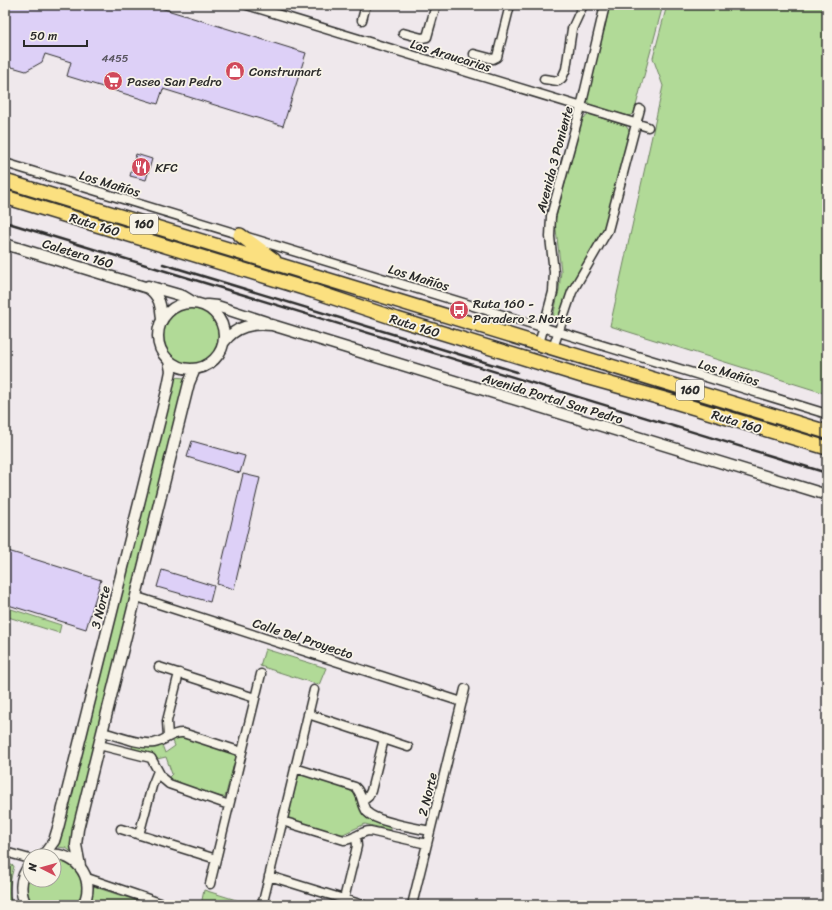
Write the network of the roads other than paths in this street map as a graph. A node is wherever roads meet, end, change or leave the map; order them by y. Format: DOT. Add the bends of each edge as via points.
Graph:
graph roads {
  1 [pos="247,5"];
  2 [pos="366,5"];
  3 [pos="436,5"];
  4 [pos="510,5"];
  5 [pos="583,5"];
  6 [pos="605,5"];
  7 [pos="362,20"];
  8 [pos="403,33"];
  9 [pos="474,54"];
  10 [pos="544,78"];
  11 [pos="581,107"];
  12 [pos="640,109"];
  13 [pos="637,124"];
  14 [pos="648,127"];
  15 [pos="5,163"];
  16 [pos="5,181"];
  17 [pos="5,197"];
  18 [pos="240,235"];
  19 [pos="5,244"];
  20 [pos="284,267"];
  21 [pos="143,286"];
  22 [pos="193,302"];
  23 [pos="205,305"];
  24 [pos="162,320"];
  25 [pos="272,325"];
  26 [pos="544,328"];
  27 [pos="559,332"];
  28 [pos="224,342"];
  29 [pos="539,344"];
  30 [pos="553,348"];
  31 [pos="169,361"];
  32 [pos="541,363"];
  33 [pos="195,369"];
  34 [pos="827,414"];
  35 [pos="827,432"];
  36 [pos="827,448"];
  37 [pos="827,495"];
  38 [pos="137,597"];
  39 [pos="159,666"];
  40 [pos="179,673"];
  41 [pos="261,674"];
  42 [pos="465,689"];
  43 [pos="314,690"];
  44 [pos="255,698"];
  45 [pos="462,702"];
  46 [pos="308,714"];
  47 [pos="103,732"];
  48 [pos="168,737"];
  49 [pos="384,739"];
  50 [pos="100,745"];
  51 [pos="408,747"];
  52 [pos="242,752"];
  53 [pos="295,768"];
  54 [pos="158,771"];
  55 [pos="363,802"];
  56 [pos="229,805"];
  57 [pos="282,821"];
  58 [pos="121,829"];
  59 [pos="430,831"];
  60 [pos="139,835"];
  61 [pos="356,836"];
  62 [pos="427,844"];
  63 [pos="49,848"];
  64 [pos="5,852"];
  65 [pos="62,855"];
  66 [pos="22,857"];
  67 [pos="216,859"];
  68 [pos="80,866"];
  69 [pos="269,876"];
  70 [pos="86,878"];
  71 [pos="22,880"];
  72 [pos="210,884"];
  73 [pos="344,899"];
  74 [pos="263,902"];
  75 [pos="26,905"];
  76 [pos="83,905"];
  77 [pos="166,905"];
  78 [pos="362,905"];
  79 [pos="412,905"];
  1 -- 11 [label="street, Las Araucarias"];
  2 -- 7 [label="street"];
  3 -- 8 [label="street" via="427,37"];
  4 -- 9 [label="street" via="497,57 493,60"];
  5 -- 10 [label="street" via="572,30 565,73 558,81"];
  6 -- 11 [label="street, Avenida 3 Poniente"];
  11 -- 13 [label="street, Las Araucarias"];
  11 -- 26 [label="street, Avenida 3 Poniente" via="551,216 554,281"];
  12 -- 13 [label="street"];
  13 -- 14 [label="street, Las Araucarias"];
  13 -- 27 [label="street" via="608,230 572,292"];
  15 -- 18 [label="street, Los Mañíos"];
  16 -- 20 [label="highway, Ruta 160 / 160"];
  17 -- 32 [label="highway, Ruta 160 / 160"];
  18 -- 20 [label="highway"];
  18 -- 26 [label="street, Los Mañíos"];
  19 -- 21 [label="street, Caletera 160"];
  20 -- 29 [label="highway, Ruta 160 / 160"];
  21 -- 22 [label="street, Caletera 160" via="183,296"];
  21 -- 24 [label="street, Caletera 160" via="158,298"];
  22 -- 23 [label="street"];
  22 -- 24 [label="street" via="175,306"];
  23 -- 25 [label="street, Avenida Portal San Pedro" via="251,316"];
  23 -- 28 [label="street" via="221,320"];
  24 -- 31 [label="street" via="158,342"];
  25 -- 28 [label="street, Avenida Portal San Pedro" via="243,326"];
  25 -- 37 [label="street, Avenida Portal San Pedro"];
  26 -- 27 [label="street, Los Mañíos"];
  26 -- 29 [label="street, Avenida 3 Poniente"];
  27 -- 30 [label="street"];
  27 -- 34 [label="street, Los Mañíos"];
  28 -- 33 [label="street" via="214,360"];
  29 -- 30 [label="highway, Ruta 160 / 160"];
  29 -- 32 [label="highway"];
  30 -- 32 [label="highway"];
  30 -- 35 [label="highway, Ruta 160 / 160"];
  31 -- 33 [label="street" via="181,368"];
  31 -- 63 [label="street, 3 Norte" via="171,371 167,391 58,828"];
  32 -- 36 [label="highway, Ruta 160 / 160"];
  33 -- 38 [label="street" via="189,383"];
  38 -- 45 [label="street, Calle Del Proyecto"];
  38 -- 47 [label="street"];
  39 -- 40 [label="street"];
  40 -- 44 [label="street"];
  40 -- 48 [label="street" via="167,721"];
  41 -- 44 [label="street"];
  42 -- 45 [label="street, 2 Norte"];
  43 -- 46 [label="street"];
  44 -- 52 [label="street"];
  45 -- 59 [label="street, 2 Norte"];
  46 -- 49 [label="street"];
  46 -- 53 [label="street"];
  47 -- 48 [label="street" via="149,743"];
  47 -- 50 [label="street"];
  48 -- 52 [label="street" via="183,733"];
  49 -- 51 [label="street"];
  49 -- 55 [label="street" via="371,791"];
  50 -- 54 [label="street" via="147,756 154,760"];
  50 -- 68 [label="street" via="77,837"];
  52 -- 56 [label="street"];
  53 -- 55 [label="street" via="355,788"];
  53 -- 57 [label="street"];
  54 -- 56 [label="street" via="162,778 173,786"];
  54 -- 60 [label="street"];
  55 -- 59 [label="street" via="367,811 376,818"];
  56 -- 67 [label="street"];
  57 -- 61 [label="street" via="344,840"];
  57 -- 69 [label="street"];
  58 -- 60 [label="street"];
  59 -- 62 [label="street, 2 Norte"];
  60 -- 67 [label="street"];
  61 -- 62 [label="street" via="370,831"];
  61 -- 73 [label="street" via="357,846"];
  62 -- 79 [label="street, 2 Norte"];
  64 -- 66 [label="street"];
  65 -- 68 [label="street"];
  67 -- 72 [label="street"];
  68 -- 70 [label="street"];
  69 -- 73 [label="street"];
  69 -- 74 [label="street"];
  70 -- 76 [label="street" via="88,894"];
  70 -- 77 [label="street"];
  71 -- 75 [label="street" via="21,892"];
  73 -- 78 [label="street"];
}
